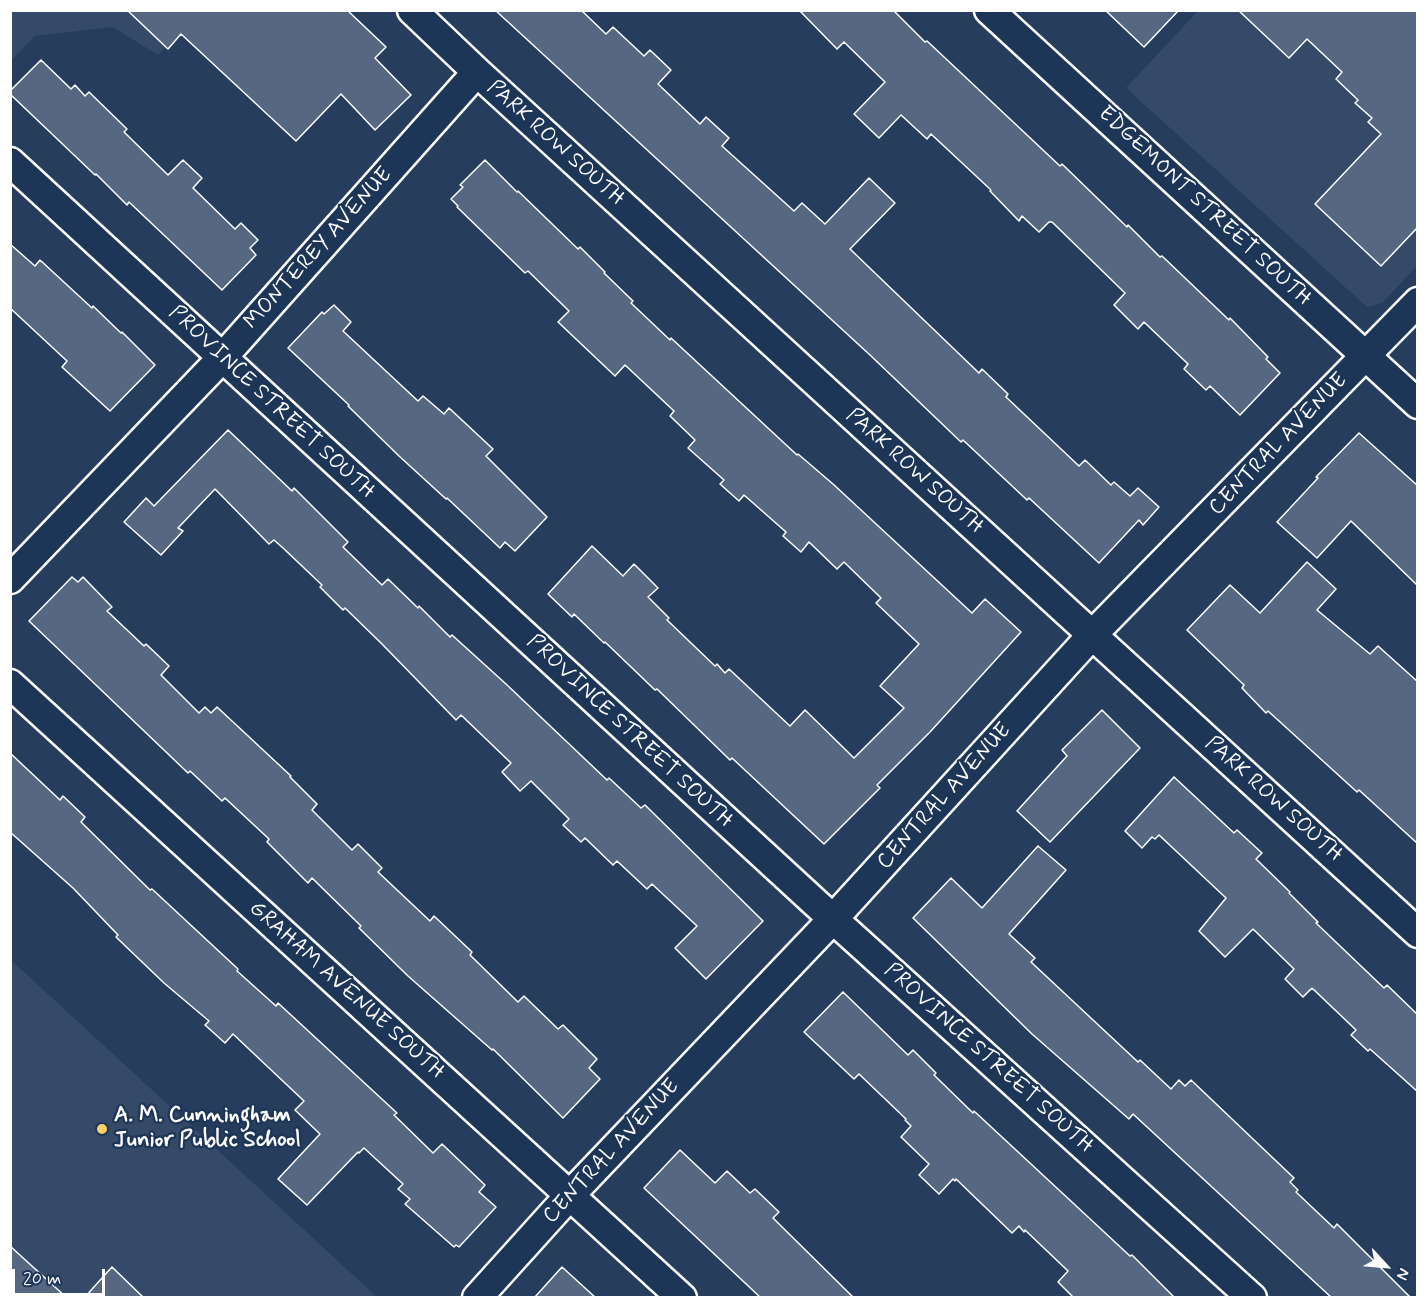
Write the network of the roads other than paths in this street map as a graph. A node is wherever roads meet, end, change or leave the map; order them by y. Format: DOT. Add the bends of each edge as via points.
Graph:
graph roads {
  1 [pos="412,10"];
  2 [pos="990,10"];
  3 [pos="477,72"];
  4 [pos="10,162"];
  5 [pos="1418,302"];
  6 [pos="1366,356"];
  7 [pos="222,358"];
  8 [pos="1418,404"];
  9 [pos="10,579"];
  10 [pos="1092,635"];
  11 [pos="10,684"];
  12 [pos="833,919"];
  13 [pos="1418,933"];
  14 [pos="570,1195"];
  15 [pos="477,1298"];
  16 [pos="682,1298"];
  17 [pos="1252,1298"];
  1 -- 3 [label="street, PARK ROW SOUTH"];
  2 -- 6 [label="street, EDGEMONT STREET SOUTH"];
  3 -- 7 [label="street, MONTEREY AVENUE"];
  3 -- 10 [label="street, PARK ROW SOUTH"];
  4 -- 7 [label="street, PROVINCE STREET SOUTH"];
  5 -- 6 [label="street, CENTRAL AVENUE"];
  6 -- 8 [label="street, EDGEMONT STREET SOUTH"];
  6 -- 10 [label="street, CENTRAL AVENUE"];
  7 -- 9 [label="street, MONTEREY AVENUE"];
  7 -- 12 [label="street, PROVINCE STREET SOUTH"];
  10 -- 12 [label="street, CENTRAL AVENUE"];
  10 -- 13 [label="street, PARK ROW SOUTH"];
  11 -- 14 [label="street, GRAHAM AVENUE SOUTH"];
  12 -- 14 [label="street, CENTRAL AVENUE"];
  12 -- 17 [label="street, PROVINCE STREET SOUTH"];
  14 -- 15 [label="street, CENTRAL AVENUE"];
  14 -- 16 [label="street, GRAHAM AVENUE SOUTH"];
}
